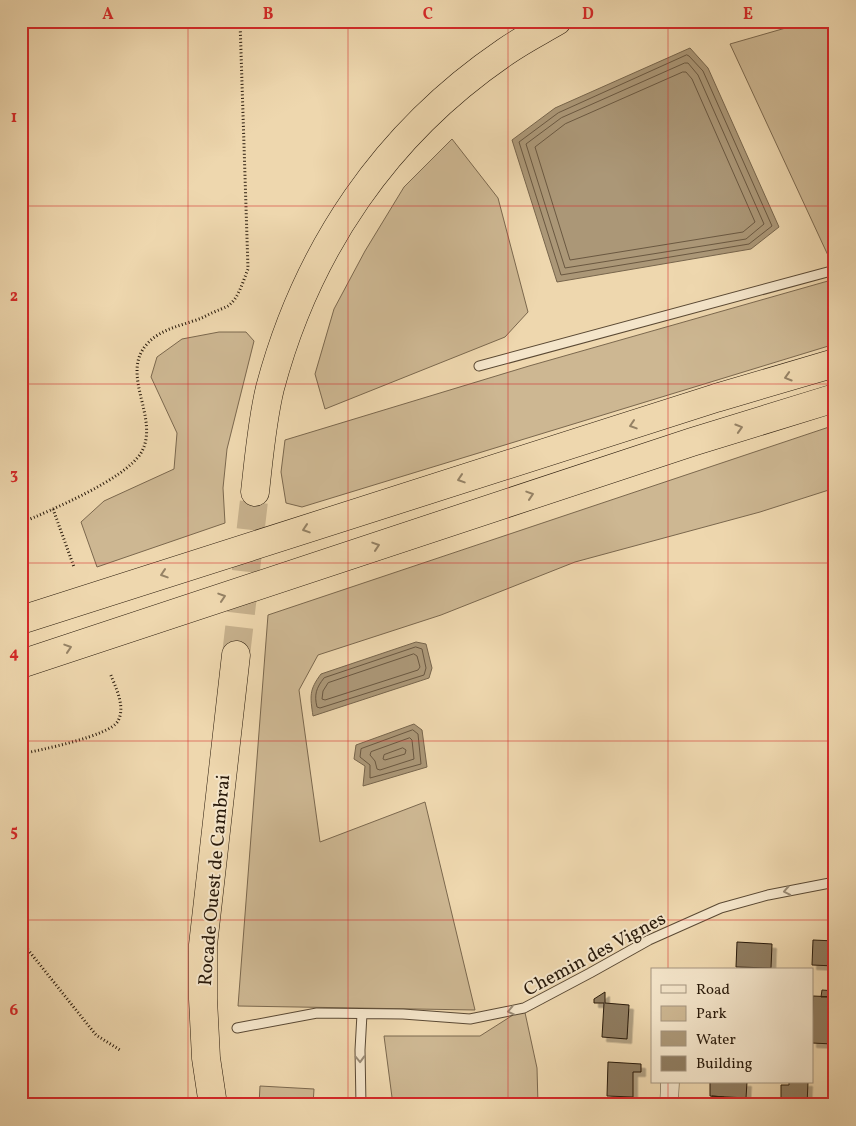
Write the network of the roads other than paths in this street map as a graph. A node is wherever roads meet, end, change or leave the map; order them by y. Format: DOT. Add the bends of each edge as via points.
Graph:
graph roads {
  1 [pos="557,21"];
  2 [pos="835,270"];
  3 [pos="835,363"];
  4 [pos="479,366"];
  5 [pos="835,398"];
  6 [pos="255,492"];
  7 [pos="21,620"];
  8 [pos="236,655"];
  9 [pos="21,664"];
  10 [pos="835,882"];
  11 [pos="362,1014"];
  12 [pos="237,1028"];
  13 [pos="670,1084"];
  14 [pos="213,1105"];
  15 [pos="362,1105"];
  16 [pos="669,1105"];
  1 -- 6 [label="highway" via="506,51 431,111 348,209 312,273 282,349 270,389"];
  2 -- 4 [label="lane"];
  3 -- 7 [label="highway, one-way"];
  9 -- 5 [label="highway, one-way" via="673,448"];
  8 -- 14 [label="highway, Rocade Ouest de Cambrai" via="203,945 206,1058"];
  10 -- 11 [label="lane, Chemin des Vignes, one-way" via="721,908 649,940 524,1008 470,1019"];
  11 -- 12 [label="lane, Chemin des Vignes" via="317,1013"];
  11 -- 15 [label="lane, one-way"];
  13 -- 16 [label="street"];
}
